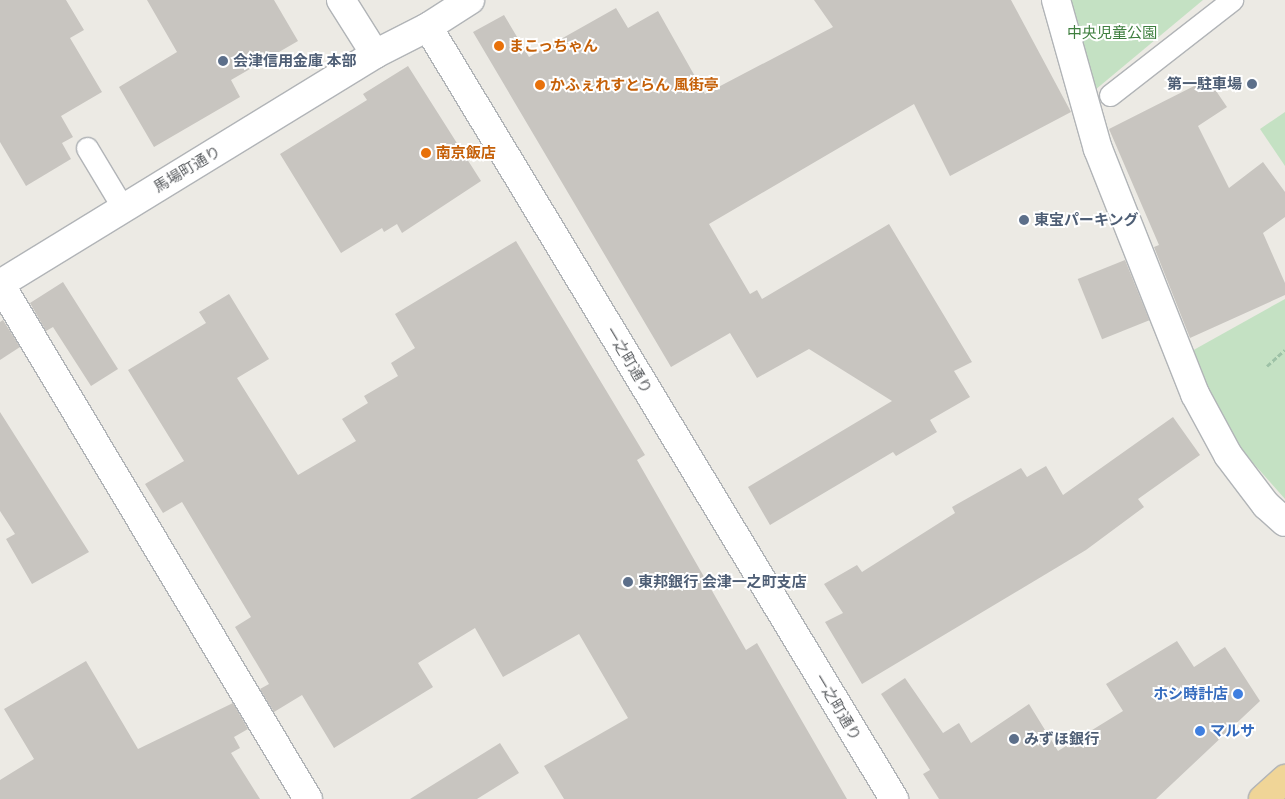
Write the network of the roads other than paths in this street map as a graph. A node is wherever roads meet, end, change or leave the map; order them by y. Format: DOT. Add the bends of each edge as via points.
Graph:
graph roads {
  1 [pos="341,0"];
  2 [pos="470,0"];
  3 [pos="1056,0"];
  4 [pos="1232,0"];
  5 [pos="428,27"];
  6 [pos="375,54"];
  7 [pos="1110,95"];
  8 [pos="87,148"];
  9 [pos="123,208"];
  10 [pos="0,284"];
  11 [pos="1285,522"];
  12 [pos="1285,779"];
  13 [pos="308,799"];
  14 [pos="894,799"];
  15 [pos="1263,799"];
  1 -- 6 [label="street"];
  2 -- 5 [label="street"];
  3 -- 11 [label="street" via="1098,149 1195,394 1228,455 1266,505"];
  4 -- 7 [label="lane"];
  5 -- 6 [label="street"];
  5 -- 14 [label="street, 一之町通り"];
  6 -- 9 [label="street, 馬場町通り"];
  8 -- 9 [label="lane"];
  9 -- 10 [label="street, 馬場町通り"];
  10 -- 13 [label="street"];
  12 -- 15 [label="highway"];
}
